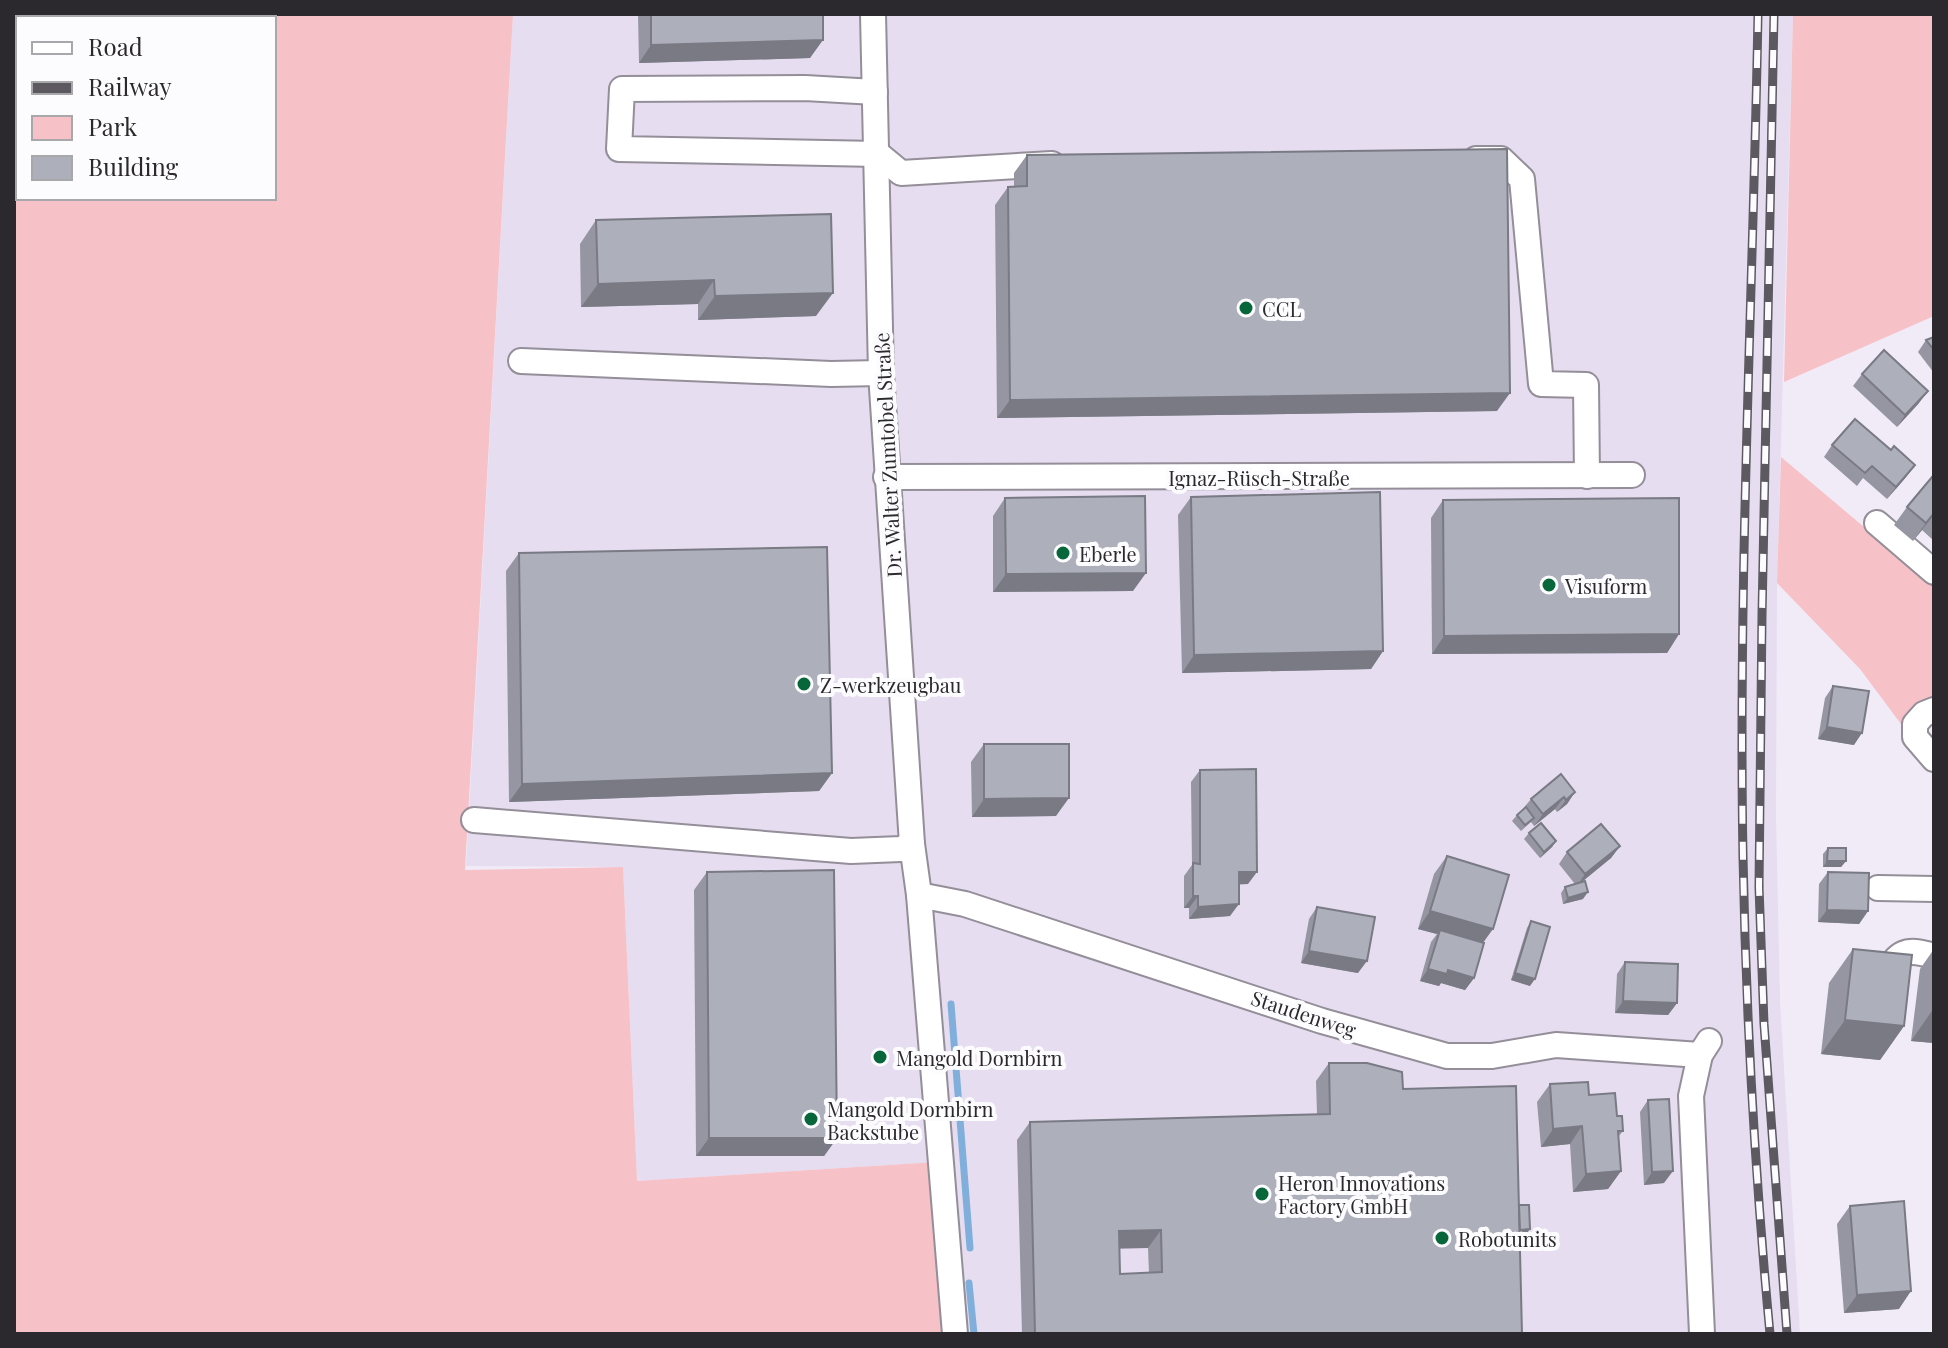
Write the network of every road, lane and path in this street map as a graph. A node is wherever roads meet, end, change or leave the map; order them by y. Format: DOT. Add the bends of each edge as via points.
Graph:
graph roads {
  1 [pos="873,14"];
  2 [pos="875,92"];
  3 [pos="878,154"];
  4 [pos="1453,159"];
  5 [pos="1072,164"];
  6 [pos="521,361"];
  7 [pos="881,373"];
  8 [pos="1632,475"];
  9 [pos="1587,476"];
  10 [pos="886,477"];
  11 [pos="1877,523"];
  12 [pos="1934,572"];
  13 [pos="1925,717"];
  14 [pos="1934,759"];
  15 [pos="474,820"];
  16 [pos="912,844"];
  17 [pos="1878,888"];
  18 [pos="1934,889"];
  19 [pos="919,895"];
  20 [pos="1934,956"];
  21 [pos="1881,979"];
  22 [pos="955,1334"];
  23 [pos="1702,1334"];
  1 -- 2 [label="street, Dr. Walter Zumtobel Straße"];
  2 -- 3 [label="street, Dr. Walter Zumtobel Straße"];
  2 -- 3 [label="street" via="622,89 619,149"];
  3 -- 5 [label="street" via="901,173"];
  3 -- 7 [label="street, Dr. Walter Zumtobel Straße"];
  4 -- 9 [label="street" via="1501,159 1522,179 1541,384 1586,385"];
  6 -- 7 [label="street"];
  7 -- 10 [label="street, Dr. Walter Zumtobel Straße"];
  8 -- 9 [label="street, Ignaz-Rüsch-Straße"];
  9 -- 10 [label="street, Ignaz-Rüsch-Straße"];
  10 -- 16 [label="street, Dr. Walter Zumtobel Straße"];
  11 -- 12 [label="street"];
  13 -- 14 [label="street" via="1915,737"];
  15 -- 16 [label="street" via="851,851"];
  16 -- 19 [label="street, Dr. Walter Zumtobel Straße"];
  17 -- 18 [label="street"];
  19 -- 22 [label="street, Dr. Walter Zumtobel Straße"];
  19 -- 23 [label="street, Staudenweg" via="965,904 1322,1021 1447,1056 1492,1056 1556,1045 1705,1048 1691,1096"];
  20 -- 21 [label="street" via="1913,950 1898,955"];
}
